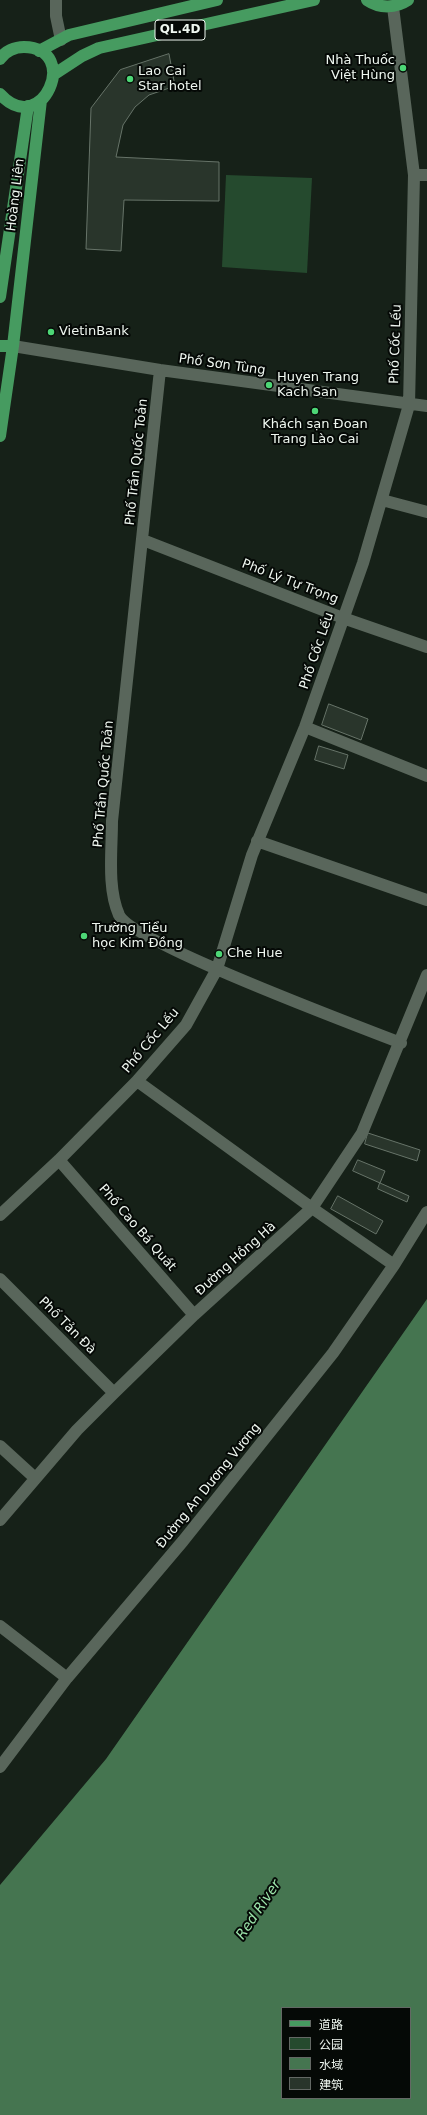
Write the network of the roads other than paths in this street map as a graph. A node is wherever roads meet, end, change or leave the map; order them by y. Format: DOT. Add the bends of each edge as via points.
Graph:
graph roads {
  1 [pos="56,0"];
  2 [pos="217,0"];
  3 [pos="314,0"];
  4 [pos="367,0"];
  5 [pos="408,0"];
  6 [pos="393,7"];
  7 [pos="61,40"];
  8 [pos="39,51"];
  9 [pos="0,59"];
  10 [pos="53,76"];
  11 [pos="0,94"];
  12 [pos="41,100"];
  13 [pos="28,106"];
  14 [pos="414,175"];
  15 [pos="427,175"];
  16 [pos="0,297"];
  17 [pos="0,346"];
  18 [pos="13,346"];
  19 [pos="160,370"];
  20 [pos="409,405"];
  21 [pos="427,406"];
  22 [pos="0,436"];
  23 [pos="382,500"];
  24 [pos="427,512"];
  25 [pos="143,540"];
  26 [pos="344,618"];
  27 [pos="427,647"];
  28 [pos="305,727"];
  29 [pos="427,776"];
  30 [pos="257,841"];
  31 [pos="427,900"];
  32 [pos="217,969"];
  33 [pos="427,975"];
  34 [pos="401,1043"];
  35 [pos="137,1081"];
  36 [pos="58,1160"];
  37 [pos="312,1208"];
  38 [pos="427,1212"];
  39 [pos="0,1215"];
  40 [pos="394,1265"];
  41 [pos="0,1279"];
  42 [pos="194,1315"];
  43 [pos="114,1393"];
  44 [pos="0,1446"];
  45 [pos="35,1478"];
  46 [pos="0,1520"];
  47 [pos="0,1626"];
  48 [pos="67,1678"];
  49 [pos="0,1767"];
  1 -- 7 [label="street"];
  2 -- 7 [label="main road, QL.4D" via="69,35"];
  3 -- 10 [label="main road, QL.4D" via="99,48 82,56"];
  4 -- 6 [label="main road" via="381,6"];
  5 -- 6 [label="main road"];
  6 -- 14 [label="street, Phố Cốc Lếu"];
  7 -- 8 [label="main road, QL.4D"];
  8 -- 9 [label="main road" via="30,47 19,47 10,50"];
  8 -- 10 [label="main road" via="49,61"];
  10 -- 12 [label="main road" via="50,89"];
  11 -- 13 [label="main road" via="11,103"];
  12 -- 13 [label="main road"];
  12 -- 18 [label="main road, Hoàng Liên"];
  13 -- 16 [label="main road, Hoàng Liên"];
  14 -- 15 [label="street"];
  14 -- 20 [label="street, Phố Cốc Lếu"];
  17 -- 18 [label="main road"];
  18 -- 19 [label="street, Phố Sơn Tùng"];
  18 -- 22 [label="main road, Hoàng Liên"];
  19 -- 20 [label="street, Phố Sơn Tùng"];
  19 -- 25 [label="street, Phố Trần Quốc Toản"];
  20 -- 21 [label="street, Phố Sơn Tùng"];
  20 -- 23 [label="street, Phố Cốc Lếu"];
  23 -- 24 [label="street"];
  23 -- 26 [label="street, Phố Cốc Lếu"];
  25 -- 26 [label="street, Phố Lý Tự Trọng"];
  25 -- 32 [label="street, Phố Trần Quốc Toản" via="112,821 112,886 120,916 129,925"];
  26 -- 27 [label="street, Phố Lý Tự Trọng"];
  26 -- 28 [label="street, Phố Cốc Lếu"];
  28 -- 29 [label="street"];
  28 -- 30 [label="street, Phố Cốc Lếu"];
  30 -- 31 [label="street"];
  30 -- 32 [label="street, Phố Cốc Lếu"];
  32 -- 34 [label="street, Phố Trần Quốc Toản"];
  32 -- 35 [label="street, Phố Cốc Lếu" via="186,1025"];
  33 -- 34 [label="street, Đường Hồng Hà"];
  34 -- 37 [label="street, Đường Hồng Hà" via="362,1133"];
  35 -- 36 [label="street, Phố Cốc Lếu"];
  35 -- 37 [label="street"];
  36 -- 39 [label="street, Phố Cốc Lếu"];
  36 -- 42 [label="street, Phố Cao Bá Quát"];
  37 -- 40 [label="street"];
  37 -- 42 [label="street, Đường Hồng Hà"];
  38 -- 40 [label="street, Đường An Dương Vương"];
  40 -- 48 [label="street, Đường An Dương Vương" via="323,1365 183,1542"];
  41 -- 43 [label="street, Phố Tản Đà"];
  42 -- 43 [label="street, Đường Hồng Hà"];
  43 -- 45 [label="street, Đường Hồng Hà"];
  44 -- 45 [label="street"];
  45 -- 46 [label="street, Đường Hồng Hà"];
  47 -- 48 [label="street"];
  48 -- 49 [label="street, Đường An Dương Vương"];
}
